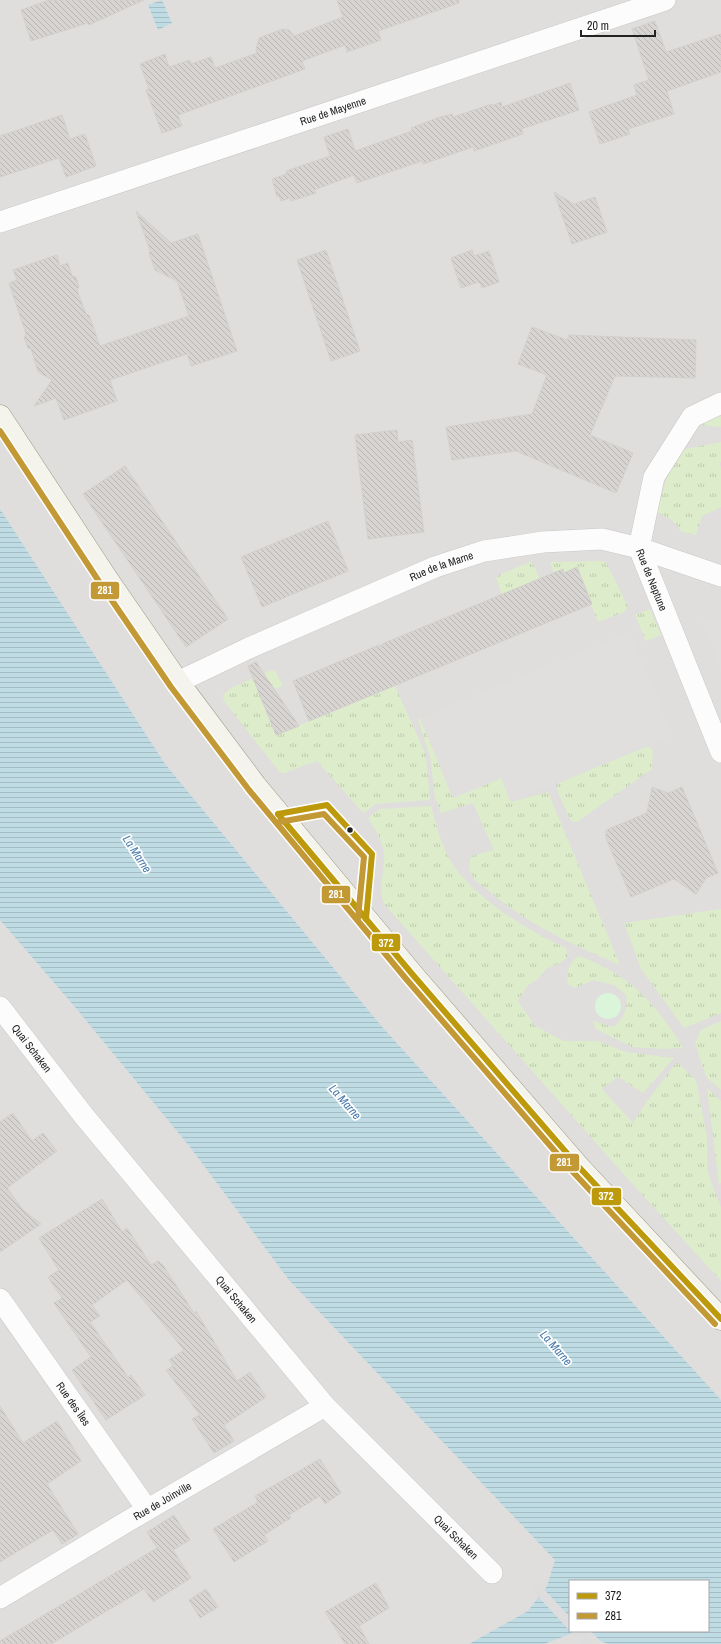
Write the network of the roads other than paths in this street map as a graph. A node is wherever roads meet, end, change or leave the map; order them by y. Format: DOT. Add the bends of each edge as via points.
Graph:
graph roads {
  1 [pos="664,0"];
  2 [pos="0,222"];
  3 [pos="721,403"];
  4 [pos="0,416"];
  5 [pos="639,548"];
  6 [pos="721,576"];
  7 [pos="178,682"];
  8 [pos="721,752"];
  9 [pos="0,1007"];
  10 [pos="0,1299"];
  11 [pos="721,1319"];
  12 [pos="326,1406"];
  13 [pos="147,1509"];
  14 [pos="492,1573"];
  15 [pos="0,1598"];
  1 -- 2 [label="street, Rue de Mayenne"];
  3 -- 5 [label="street, Rue de Neptune" via="692,417 654,477"];
  4 -- 7 [label="street"];
  5 -- 6 [label="street, Rue de la Marne"];
  5 -- 7 [label="street, Rue de la Marne" via="602,539 543,542 484,551 435,567 249,648"];
  5 -- 8 [label="street, Rue de Neptune"];
  7 -- 11 [label="street" via="255,785 418,980 578,1166"];
  9 -- 12 [label="street, Quai Schaken" via="84,1116"];
  10 -- 13 [label="street, Rue des Îles"];
  12 -- 13 [label="street, Rue de Joinville"];
  12 -- 14 [label="street, Quai Schaken"];
  13 -- 15 [label="street, Rue de Joinville"];
}
